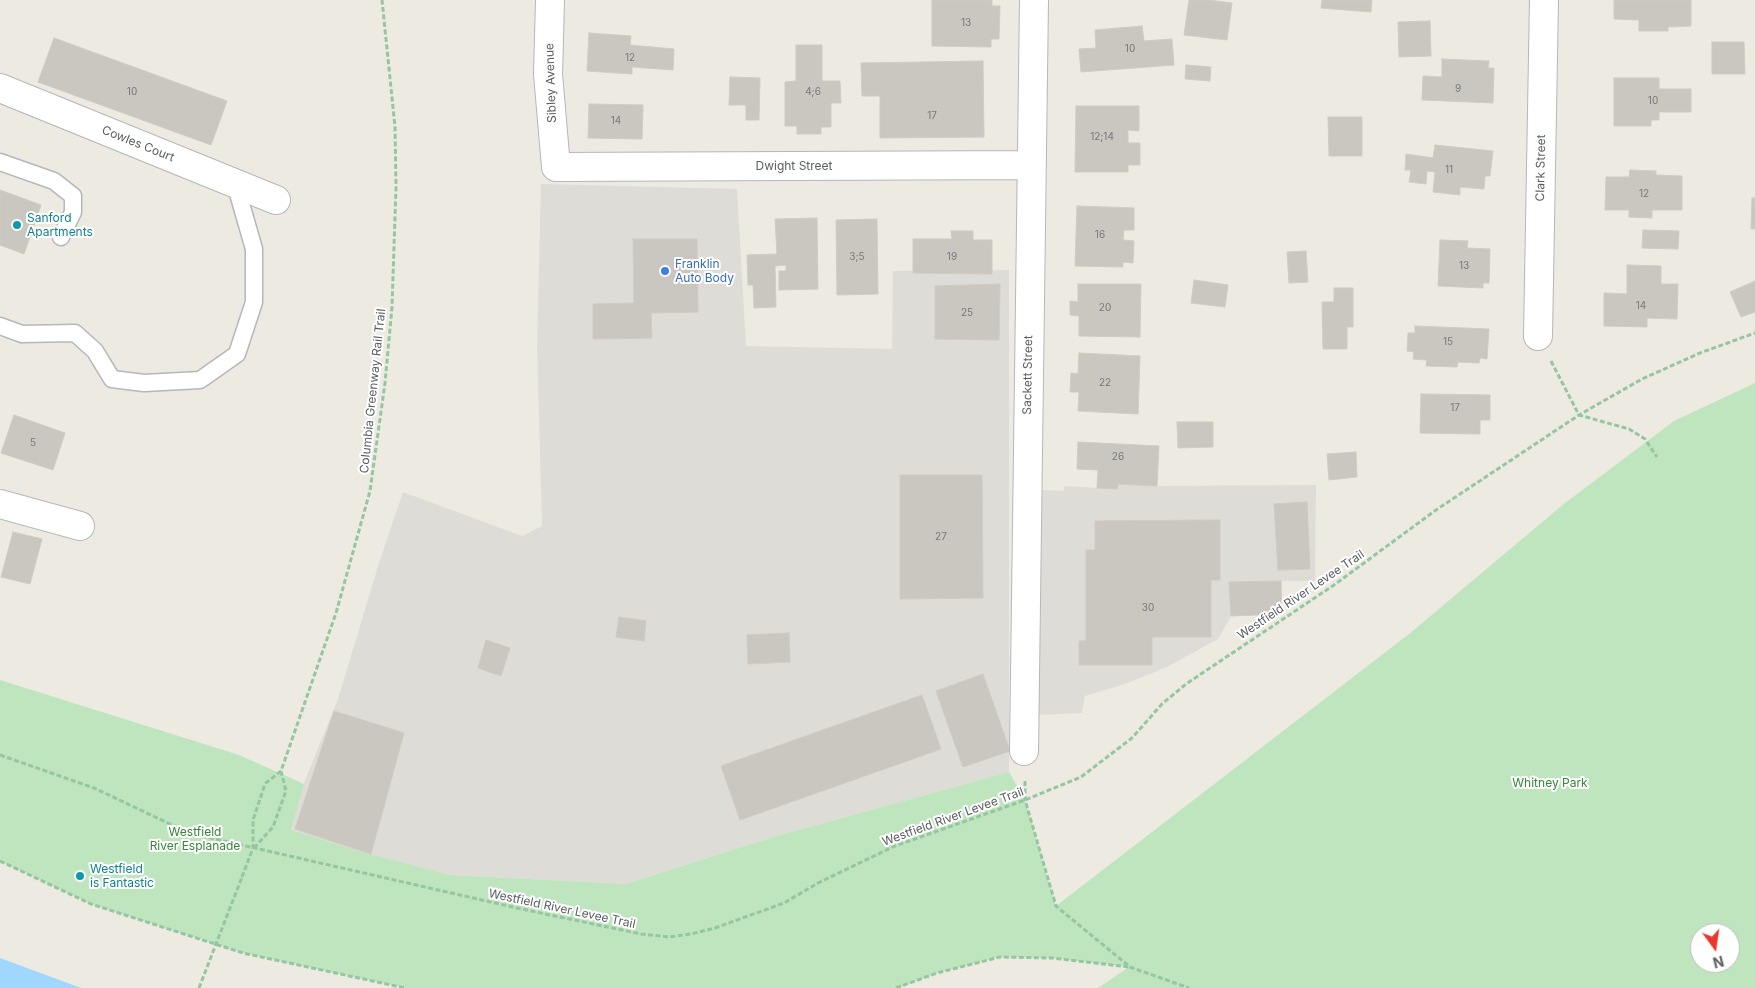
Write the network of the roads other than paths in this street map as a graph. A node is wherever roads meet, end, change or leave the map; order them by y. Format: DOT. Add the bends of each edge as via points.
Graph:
graph roads {
  1 [pos="550,0"];
  2 [pos="1034,0"];
  3 [pos="1544,0"];
  4 [pos="0,88"];
  5 [pos="0,162"];
  6 [pos="1031,165"];
  7 [pos="556,166"];
  8 [pos="235,184"];
  9 [pos="276,200"];
  10 [pos="61,237"];
  11 [pos="0,326"];
  12 [pos="1538,336"];
  13 [pos="0,504"];
  14 [pos="80,526"];
  15 [pos="1024,750"];
  1 -- 7 [label="street, Sibley Avenue" via="548,74"];
  2 -- 6 [label="street, Sackett Street"];
  3 -- 12 [label="street, Clark Street"];
  4 -- 8 [label="street, Cowles Court"];
  5 -- 10 [label="lane" via="54,181 73,196 73,212"];
  6 -- 7 [label="street, Dwight Street"];
  6 -- 15 [label="street, Sackett Street"];
  8 -- 9 [label="street, Cowles Court"];
  8 -- 11 [label="lane" via="254,249 254,302 237,354 200,380 144,383 112,379 94,351 75,333 22,334"];
  13 -- 14 [label="street"];
}
